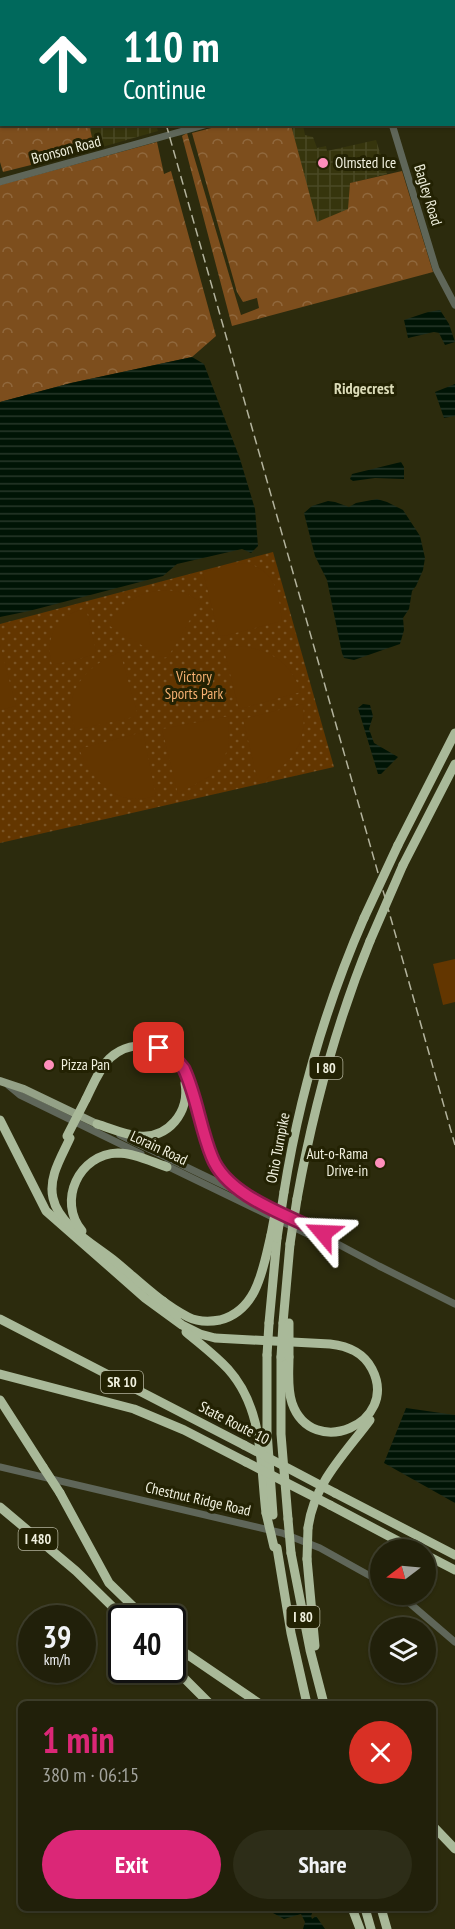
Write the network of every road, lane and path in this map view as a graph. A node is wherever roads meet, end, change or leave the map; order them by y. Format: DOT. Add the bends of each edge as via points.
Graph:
graph roads {
  1 [pos="201,126"];
  2 [pos="393,126"];
  3 [pos="0,182"];
  4 [pos="455,305"];
  5 [pos="455,733"];
  6 [pos="455,764"];
  7 [pos="4,1083"];
  8 [pos="87,1099"];
  9 [pos="0,1120"];
  10 [pos="97,1124"];
  11 [pos="69,1137"];
  12 [pos="168,1167"];
  13 [pos="235,1195"];
  14 [pos="254,1200"];
  15 [pos="70,1232"];
  16 [pos="274,1237"];
  17 [pos="334,1242"];
  18 [pos="94,1244"];
  19 [pos="163,1301"];
  20 [pos="455,1304"];
  21 [pos="164,1312"];
  22 [pos="0,1319"];
  23 [pos="285,1357"];
  24 [pos="0,1374"];
  25 [pos="0,1400"];
  26 [pos="0,1467"];
  27 [pos="0,1507"];
  28 [pos="269,1514"];
  29 [pos="394,1539"];
  30 [pos="455,1554"];
  31 [pos="436,1560"];
  32 [pos="455,1570"];
  33 [pos="370,1576"];
  34 [pos="111,1605"];
  35 [pos="132,1605"];
  36 [pos="412,1605"];
  37 [pos="455,1642"];
  38 [pos="186,1654"];
  39 [pos="186,1680"];
  40 [pos="317,1681"];
  41 [pos="207,1701"];
  42 [pos="256,1701"];
  43 [pos="306,1701"];
  44 [pos="323,1701"];
  45 [pos="436,1829"];
  46 [pos="455,1849"];
  47 [pos="353,1911"];
  48 [pos="366,1911"];
  49 [pos="382,1911"];
  50 [pos="360,1929"];
  51 [pos="371,1929"];
  52 [pos="387,1929"];
  1 -- 3 [label="street, Bronson Road"];
  2 -- 4 [label="street, Bagley Road" via="436,270"];
  5 -- 16 [label="highway, Ohio Turnpike / I 80, bridge" via="364,918 340,980 300,1110"];
  6 -- 23 [label="highway, Ohio Turnpike / I 80, bridge" via="403,865 370,941 327,1065 308,1138 290,1244"];
  7 -- 10 [label="main road, Lorain Road"];
  7 -- 12 [label="street, Lorain Road" via="20,1095"];
  8 -- 10 [label="highway" via="110,1064 134,1050 165,1055 183,1079 184,1105 175,1122 164,1131 138,1136"];
  8 -- 11 [label="highway, bridge"];
  8 -- 14 [label="highway" via="102,1068 118,1052 143,1045 167,1052 186,1073 215,1164"];
  9 -- 15 [label="highway" via="42,1204"];
  10 -- 13 [label="street, Lorain Road"];
  11 -- 15 [label="highway" via="51,1171 47,1192 53,1211"];
  11 -- 18 [label="highway" via="53,1177 53,1200 65,1220"];
  12 -- 13 [label="street, Lorain Road"];
  12 -- 18 [label="highway" via="119,1153 99,1158 83,1170 73,1186 72,1209 78,1227"];
  13 -- 14 [label="street, Lorain Road"];
  13 -- 17 [label="street, Lorain Road" via="320,1240"];
  14 -- 17 [label="street, Lorain Road"];
  15 -- 21 [label="highway"];
  16 -- 19 [label="highway" via="258,1285 250,1300 235,1313 218,1320 199,1321"];
  16 -- 28 [label="highway, I 80, bridge" via="267,1355"];
  17 -- 20 [label="street, Lorain Road"];
  18 -- 19 [label="highway"];
  19 -- 40 [label="highway, bridge" via="183,1321 202,1332 341,1342 361,1350 374,1364 381,1393 377,1407 323,1481 311,1509 307,1559"];
  21 -- 23 [label="highway" via="190,1330 215,1338 330,1344 351,1349 366,1359 375,1375 376,1396 369,1414 354,1428 340,1432 321,1431 308,1424 291,1399"];
  21 -- 28 [label="highway" via="227,1368 249,1401 259,1435"];
  22 -- 30 [label="highway, State Route 10 / SR 10, bridge"];
  23 -- 40 [label="highway, I 80, bridge" via="282,1450 291,1553"];
  24 -- 29 [label="highway, State Route 10 / SR 10, bridge" via="134,1409 184,1430"];
  25 -- 35 [label="highway, I 480, bridge" via="60,1493 109,1583"];
  26 -- 33 [label="street, Chestnut Ridge Road" via="282,1533 320,1548"];
  27 -- 34 [label="highway, I 480"];
  28 -- 43 [label="highway, I 80, bridge"];
  31 -- 32 [label="highway"];
  36 -- 37 [label="street"];
  38 -- 42 [label="highway"];
  39 -- 41 [label="highway"];
  40 -- 44 [label="highway, I 80"];
  45 -- 46 [label="highway"];
  47 -- 50 [label="highway"];
  48 -- 51 [label="highway"];
  49 -- 52 [label="highway"];
}
